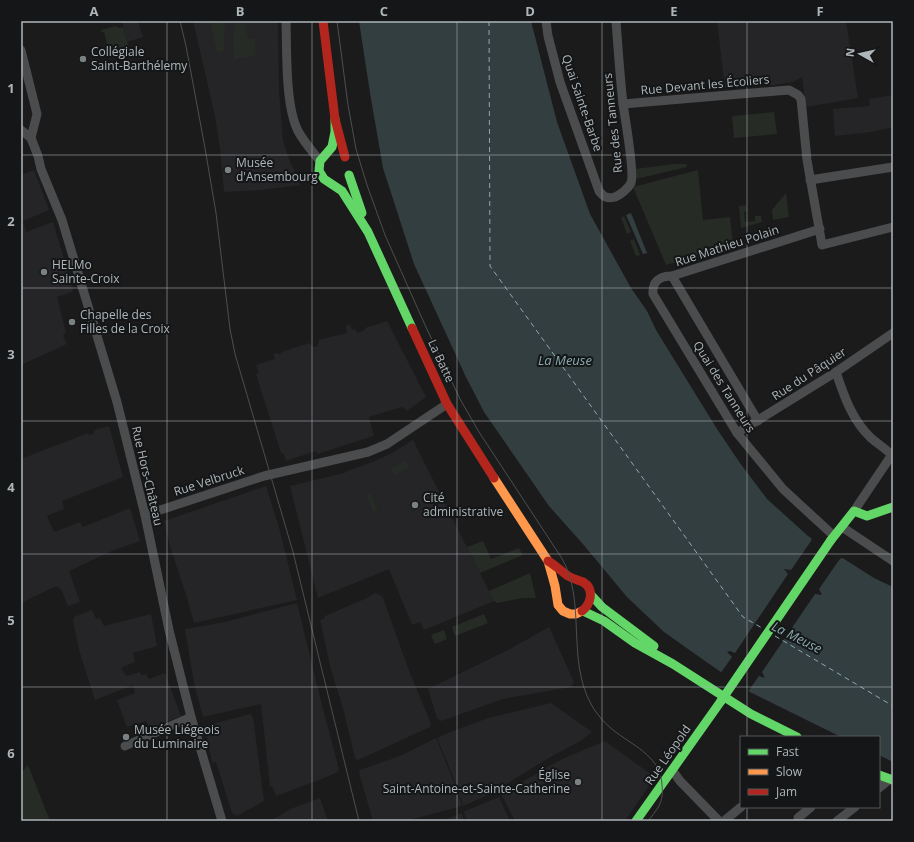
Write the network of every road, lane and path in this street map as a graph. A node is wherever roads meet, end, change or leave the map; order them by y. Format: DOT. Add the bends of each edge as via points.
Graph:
graph roads {
  1 [pos="286,21"];
  2 [pos="323,21"];
  3 [pos="546,21"];
  4 [pos="616,21"];
  5 [pos="21,50"];
  6 [pos="623,104"];
  7 [pos="335,118"];
  8 [pos="21,130"];
  9 [pos="32,140"];
  10 [pos="327,154"];
  11 [pos="345,157"];
  12 [pos="320,161"];
  13 [pos="893,167"];
  14 [pos="349,174"];
  15 [pos="810,180"];
  16 [pos="333,184"];
  17 [pos="599,191"];
  18 [pos="893,226"];
  19 [pos="820,229"];
  20 [pos="368,232"];
  21 [pos="672,276"];
  22 [pos="653,294"];
  23 [pos="893,333"];
  24 [pos="836,372"];
  25 [pos="447,404"];
  26 [pos="758,421"];
  27 [pos="737,433"];
  28 [pos="893,455"];
  29 [pos="893,507"];
  30 [pos="854,511"];
  31 [pos="145,515"];
  32 [pos="842,527"];
  33 [pos="832,538"];
  34 [pos="548,561"];
  35 [pos="893,561"];
  36 [pos="574,579"];
  37 [pos="556,592"];
  38 [pos="591,595"];
  39 [pos="583,611"];
  40 [pos="673,664"];
  41 [pos="721,703"];
  42 [pos="191,717"];
  43 [pos="795,736"];
  44 [pos="125,746"];
  45 [pos="672,770"];
  46 [pos="880,775"];
  47 [pos="892,781"];
  48 [pos="880,787"];
  49 [pos="741,808"];
  50 [pos="810,808"];
  51 [pos="854,808"];
  52 [pos="641,818"];
  53 [pos="798,818"];
  54 [pos="222,821"];
  55 [pos="719,821"];
  56 [pos="724,821"];
  57 [pos="837,821"];
  1 -- 12 [label="street" via="293,118 305,142"];
  2 -- 7 [label="main road"];
  3 -- 17 [label="street, Quai Sainte-Barbe" via="560,82"];
  4 -- 6 [label="street, Rue des Tanneurs"];
  5 -- 9 [label="street" via="37,114"];
  6 -- 15 [label="street, Rue Devant les Écoliers" via="789,90 800,99"];
  6 -- 17 [label="street, Rue des Tanneurs" via="631,183 617,196 604,197"];
  7 -- 10 [label="main road" via="334,139"];
  7 -- 11 [label="main road"];
  8 -- 9 [label="street"];
  9 -- 31 [label="street, Rue Hors-Château" via="41,170 62,220 111,384"];
  10 -- 11 [label="main road" via="336,152"];
  10 -- 12 [label="main road"];
  11 -- 14 [label="main road" via="350,165"];
  12 -- 16 [label="main road" via="321,176"];
  13 -- 15 [label="street"];
  14 -- 16 [label="main road" via="342,182"];
  14 -- 20 [label="main road, La Batte"];
  15 -- 19 [label="street"];
  16 -- 20 [label="main road, La Batte" via="342,191"];
  18 -- 19 [label="street" via="822,245"];
  19 -- 21 [label="street, Rue Mathieu Polain"];
  20 -- 25 [label="main road, La Batte"];
  21 -- 22 [label="street, Rue Mathieu Polain" via="657,280 652,288"];
  21 -- 26 [label="street, Quai des Tanneurs"];
  22 -- 27 [label="street, Quai des Tanneurs"];
  23 -- 24 [label="street, Rue du Pâquier"];
  24 -- 26 [label="street, Rue du Pâquier"];
  24 -- 28 [label="street" via="857,422 870,437"];
  25 -- 31 [label="street, Rue Velbruck" via="387,444 368,452 258,478"];
  25 -- 34 [label="main road, La Batte"];
  26 -- 27 [label="street, Rue du Pâquier"];
  27 -- 33 [label="street, Quai des Tanneurs" via="783,489"];
  28 -- 30 [label="street"];
  29 -- 30 [label="main road" via="867,516"];
  30 -- 32 [label="main road, Rue Léopold"];
  31 -- 42 [label="street, Rue Hors-Château" via="162,600"];
  32 -- 33 [label="main road, Rue Léopold"];
  32 -- 35 [label="street"];
  33 -- 41 [label="main road, Rue Léopold, bridge"];
  34 -- 36 [label="main road"];
  34 -- 37 [label="main road"];
  36 -- 37 [label="main road" via="565,581"];
  36 -- 38 [label="main road" via="583,582"];
  37 -- 39 [label="main road" via="556,602 561,610 570,614 579,614"];
  38 -- 39 [label="main road" via="589,604"];
  38 -- 40 [label="main road" via="602,607"];
  39 -- 40 [label="main road" via="604,621"];
  40 -- 41 [label="main road"];
  41 -- 43 [label="main road"];
  41 -- 45 [label="main road, Rue Léopold"];
  42 -- 44 [label="street"];
  42 -- 54 [label="street, Rue Hors-Château"];
  45 -- 52 [label="main road, Rue Léopold"];
  45 -- 55 [label="street"];
  46 -- 47 [label="main road"];
  47 -- 48 [label="street"];
  49 -- 56 [label="street"];
  50 -- 53 [label="street"];
  51 -- 57 [label="street"];
}
